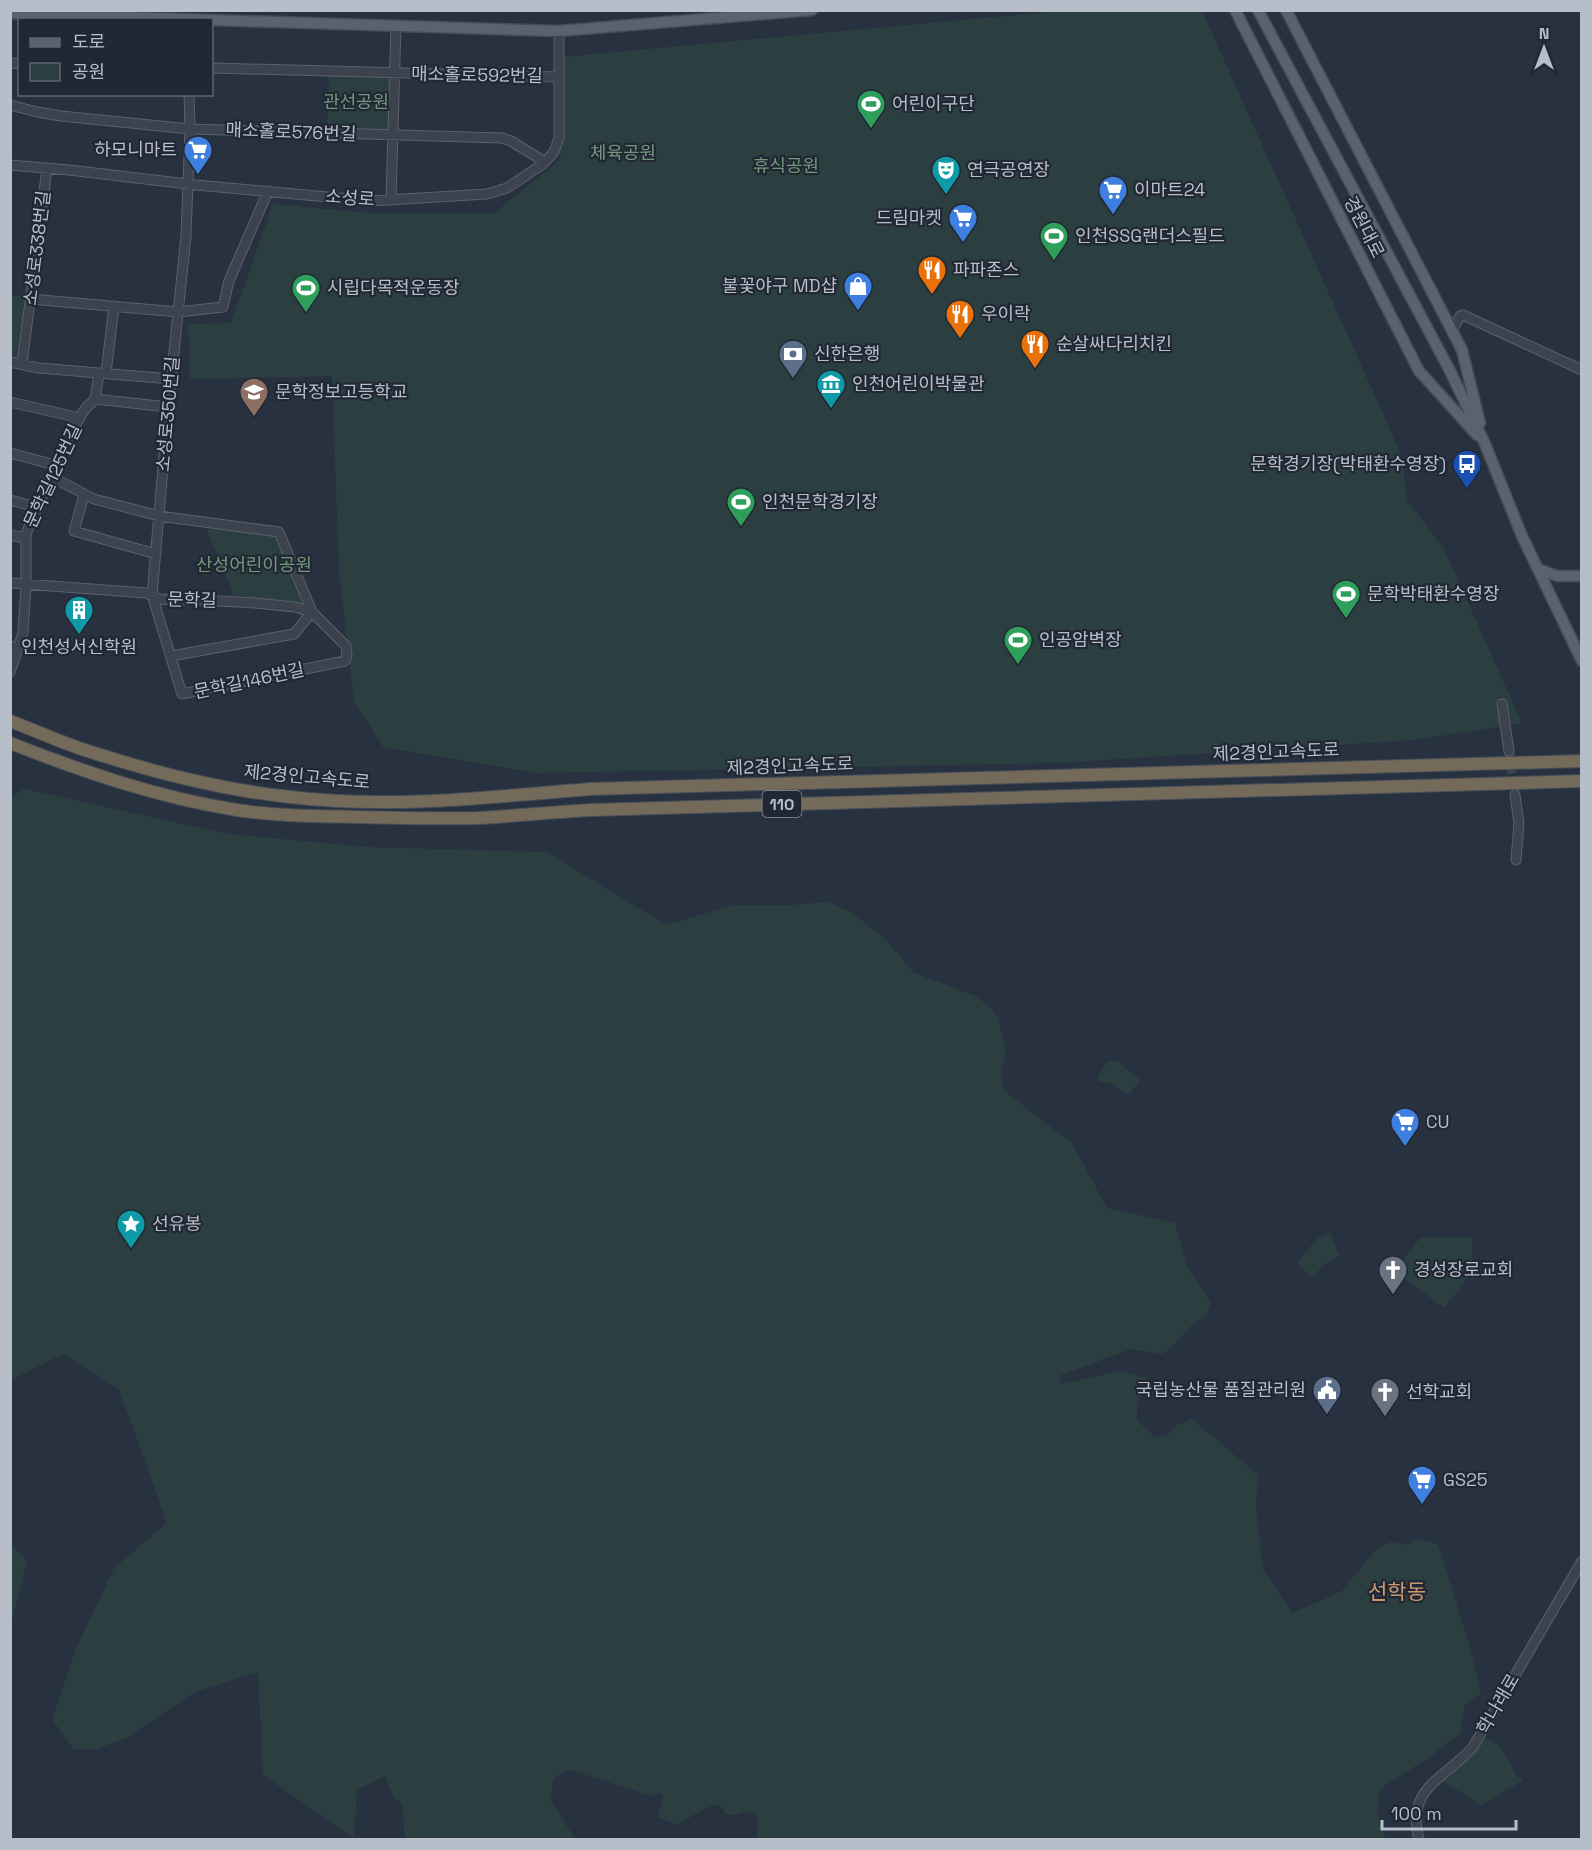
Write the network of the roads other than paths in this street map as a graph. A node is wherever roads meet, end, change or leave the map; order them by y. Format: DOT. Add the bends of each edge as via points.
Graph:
graph roads {
  1 [pos="812,10"];
  2 [pos="1235,10"];
  3 [pos="1258,10"];
  4 [pos="1286,10"];
  5 [pos="10,13"];
  6 [pos="158,18"];
  7 [pos="213,20"];
  8 [pos="396,25"];
  9 [pos="559,31"];
  10 [pos="213,68"];
  11 [pos="395,73"];
  12 [pos="559,77"];
  13 [pos="189,96"];
  14 [pos="10,105"];
  15 [pos="190,129"];
  16 [pos="393,135"];
  17 [pos="545,162"];
  18 [pos="10,165"];
  19 [pos="47,168"];
  20 [pos="188,184"];
  21 [pos="268,192"];
  22 [pos="391,200"];
  23 [pos="30,299"];
  24 [pos="114,306"];
  25 [pos="178,312"];
  26 [pos="1452,331"];
  27 [pos="10,362"];
  28 [pos="22,364"];
  29 [pos="1581,370"];
  30 [pos="103,373"];
  31 [pos="171,379"];
  32 [pos="95,399"];
  33 [pos="10,402"];
  34 [pos="168,407"];
  35 [pos="80,418"];
  36 [pos="1485,444"];
  37 [pos="10,453"];
  38 [pos="56,465"];
  39 [pos="50,476"];
  40 [pos="84,495"];
  41 [pos="10,500"];
  42 [pos="36,507"];
  43 [pos="159,516"];
  44 [pos="10,535"];
  45 [pos="25,538"];
  46 [pos="156,554"];
  47 [pos="1538,569"];
  48 [pos="1581,576"];
  49 [pos="10,583"];
  50 [pos="26,585"];
  51 [pos="152,596"];
  52 [pos="312,612"];
  53 [pos="14,648"];
  54 [pos="171,656"];
  55 [pos="1581,661"];
  56 [pos="10,672"];
  57 [pos="1503,704"];
  58 [pos="10,721"];
  59 [pos="10,743"];
  60 [pos="1509,751"];
  61 [pos="1581,761"];
  62 [pos="1581,781"];
  63 [pos="1515,795"];
  64 [pos="1516,860"];
  65 [pos="1581,1562"];
  66 [pos="1419,1839"];
  1 -- 9 [label="main road"];
  2 -- 36 [label="main road, 경원대로" via="1419,371"];
  3 -- 36 [label="main road, 경원대로"];
  4 -- 26 [label="main road, 경원대로"];
  5 -- 6 [label="main road"];
  7 -- 8 [label="main road"];
  8 -- 9 [label="main road"];
  8 -- 11 [label="street, 매소홀로592번길"];
  9 -- 12 [label="street, 소성로"];
  10 -- 11 [label="street"];
  11 -- 12 [label="street, 매소홀로592번길"];
  11 -- 16 [label="street, 매소홀로592번길"];
  12 -- 17 [label="street, 소성로" via="559,138"];
  13 -- 15 [label="street"];
  14 -- 15 [label="street, 매소홀로576번길" via="62,116"];
  15 -- 16 [label="street, 매소홀로576번길"];
  15 -- 20 [label="street"];
  16 -- 17 [label="street" via="502,138"];
  16 -- 22 [label="street, 매소홀로592번길"];
  17 -- 22 [label="street, 소성로" via="507,188 487,194"];
  18 -- 19 [label="street, 소성로"];
  19 -- 20 [label="street, 소성로"];
  19 -- 23 [label="street, 소성로338번길"];
  20 -- 21 [label="street, 소성로"];
  20 -- 25 [label="street, 소성로350번길"];
  21 -- 22 [label="street, 소성로"];
  21 -- 25 [label="street" via="229,281 223,307"];
  23 -- 24 [label="street"];
  23 -- 28 [label="street, 소성로338번길"];
  24 -- 25 [label="street"];
  24 -- 30 [label="street, 문학길125번길"];
  25 -- 31 [label="street, 소성로350번길"];
  26 -- 29 [label="street" via="1463,315"];
  26 -- 36 [label="main road, 경원대로" via="1462,350"];
  27 -- 28 [label="street"];
  28 -- 30 [label="street"];
  30 -- 31 [label="street"];
  30 -- 32 [label="street, 문학길125번길"];
  31 -- 34 [label="street, 소성로350번길"];
  32 -- 34 [label="street"];
  32 -- 35 [label="street, 문학길125번길"];
  33 -- 35 [label="street"];
  34 -- 43 [label="street, 소성로350번길"];
  35 -- 38 [label="street, 문학길125번길"];
  36 -- 47 [label="main road, 경원대로"];
  37 -- 38 [label="street"];
  38 -- 39 [label="street, 문학길125번길"];
  39 -- 40 [label="street"];
  39 -- 42 [label="street, 문학길125번길"];
  40 -- 43 [label="street"];
  40 -- 46 [label="street" via="74,531"];
  41 -- 42 [label="street"];
  42 -- 45 [label="street, 문학길125번길"];
  43 -- 46 [label="street, 소성로350번길"];
  43 -- 52 [label="street" via="279,532"];
  44 -- 45 [label="street"];
  45 -- 50 [label="street, 문학길125번길"];
  46 -- 51 [label="street, 소성로350번길"];
  47 -- 48 [label="main road" via="1557,576"];
  47 -- 55 [label="main road, 경원대로"];
  49 -- 50 [label="street, 문학길"];
  50 -- 51 [label="street, 문학길"];
  50 -- 53 [label="street, 문학길125번길" via="23,632"];
  51 -- 52 [label="street, 문학길" via="255,603"];
  51 -- 54 [label="street, 문학길146번길"];
  52 -- 54 [label="street" via="294,634"];
  52 -- 54 [label="street, 문학길146번길" via="346,646 345,661 182,694"];
  53 -- 56 [label="street, 문학길125번길"];
  57 -- 60 [label="street"];
  58 -- 61 [label="highway, 제2경인고속도로 / 110" via="90,752 237,790 292,798 362,801 602,789"];
  59 -- 62 [label="highway, 제2경인고속도로 / 110" via="62,764 183,800 238,810 349,817 476,818 591,810"];
  63 -- 64 [label="street" via="1519,823"];
  65 -- 66 [label="street, 학나래로" via="1473,1747 1426,1788 1416,1820"];
}
